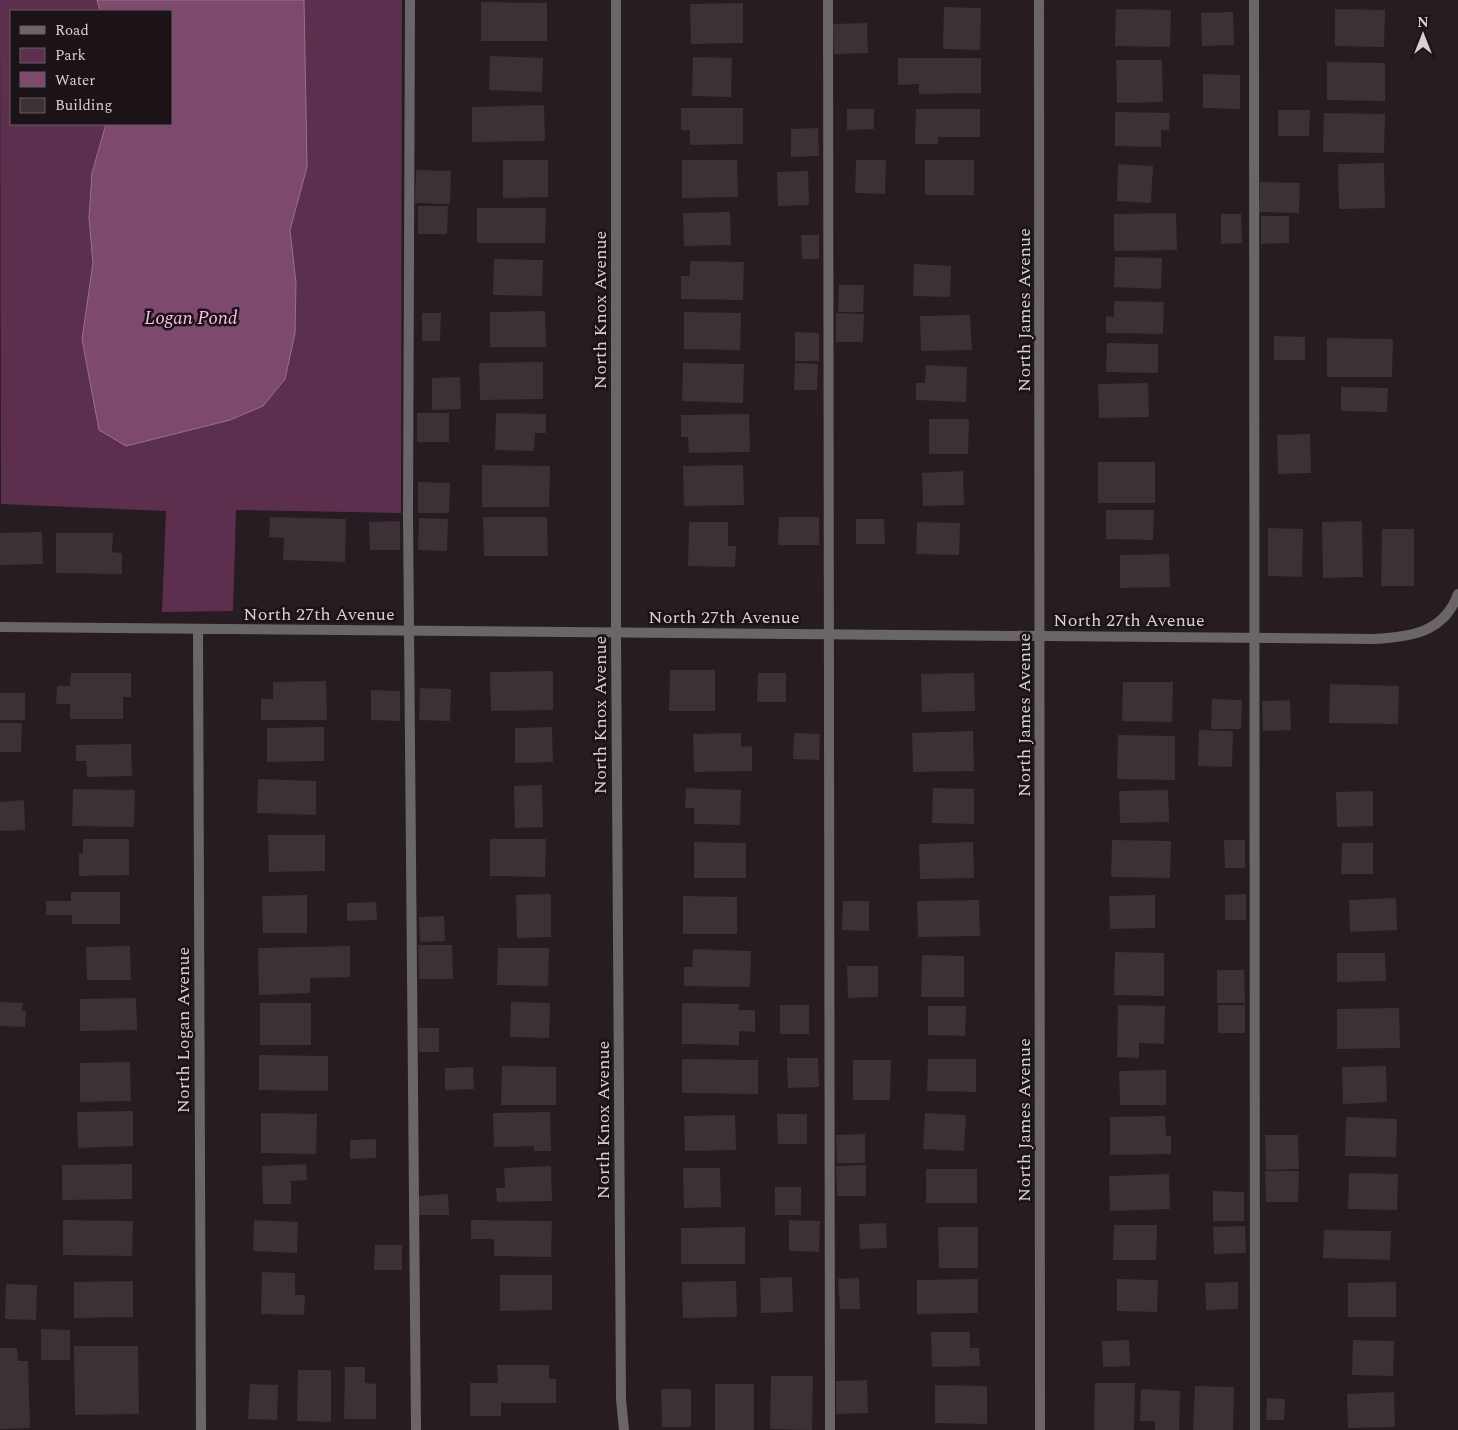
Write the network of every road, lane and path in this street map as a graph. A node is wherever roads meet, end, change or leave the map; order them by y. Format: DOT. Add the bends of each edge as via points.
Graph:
graph roads {
  1 [pos="410,0"];
  2 [pos="616,0"];
  3 [pos="828,0"];
  4 [pos="1039,0"];
  5 [pos="1254,0"];
  6 [pos="1458,594"];
  7 [pos="0,627"];
  8 [pos="198,630"];
  9 [pos="409,631"];
  10 [pos="616,633"];
  11 [pos="828,633"];
  12 [pos="1040,636"];
  13 [pos="1255,637"];
  14 [pos="201,1430"];
  15 [pos="416,1430"];
  16 [pos="624,1430"];
  17 [pos="830,1430"];
  18 [pos="1040,1430"];
  19 [pos="1255,1430"];
  1 -- 9 [label="street"];
  2 -- 10 [label="street, North Knox Avenue"];
  3 -- 11 [label="street"];
  4 -- 12 [label="street, North James Avenue"];
  5 -- 13 [label="street"];
  6 -- 13 [label="street, North 27th Avenue" via="1442,618 1418,634 1400,638"];
  7 -- 8 [label="street, North 27th Avenue"];
  8 -- 9 [label="street, North 27th Avenue"];
  8 -- 14 [label="street, North Logan Avenue"];
  9 -- 10 [label="street, North 27th Avenue"];
  9 -- 15 [label="street"];
  10 -- 11 [label="street, North 27th Avenue"];
  10 -- 16 [label="street, North Knox Avenue" via="621,1389"];
  11 -- 12 [label="street, North 27th Avenue"];
  11 -- 17 [label="street"];
  12 -- 13 [label="street, North 27th Avenue"];
  12 -- 18 [label="street, North James Avenue"];
  13 -- 19 [label="street"];
}
